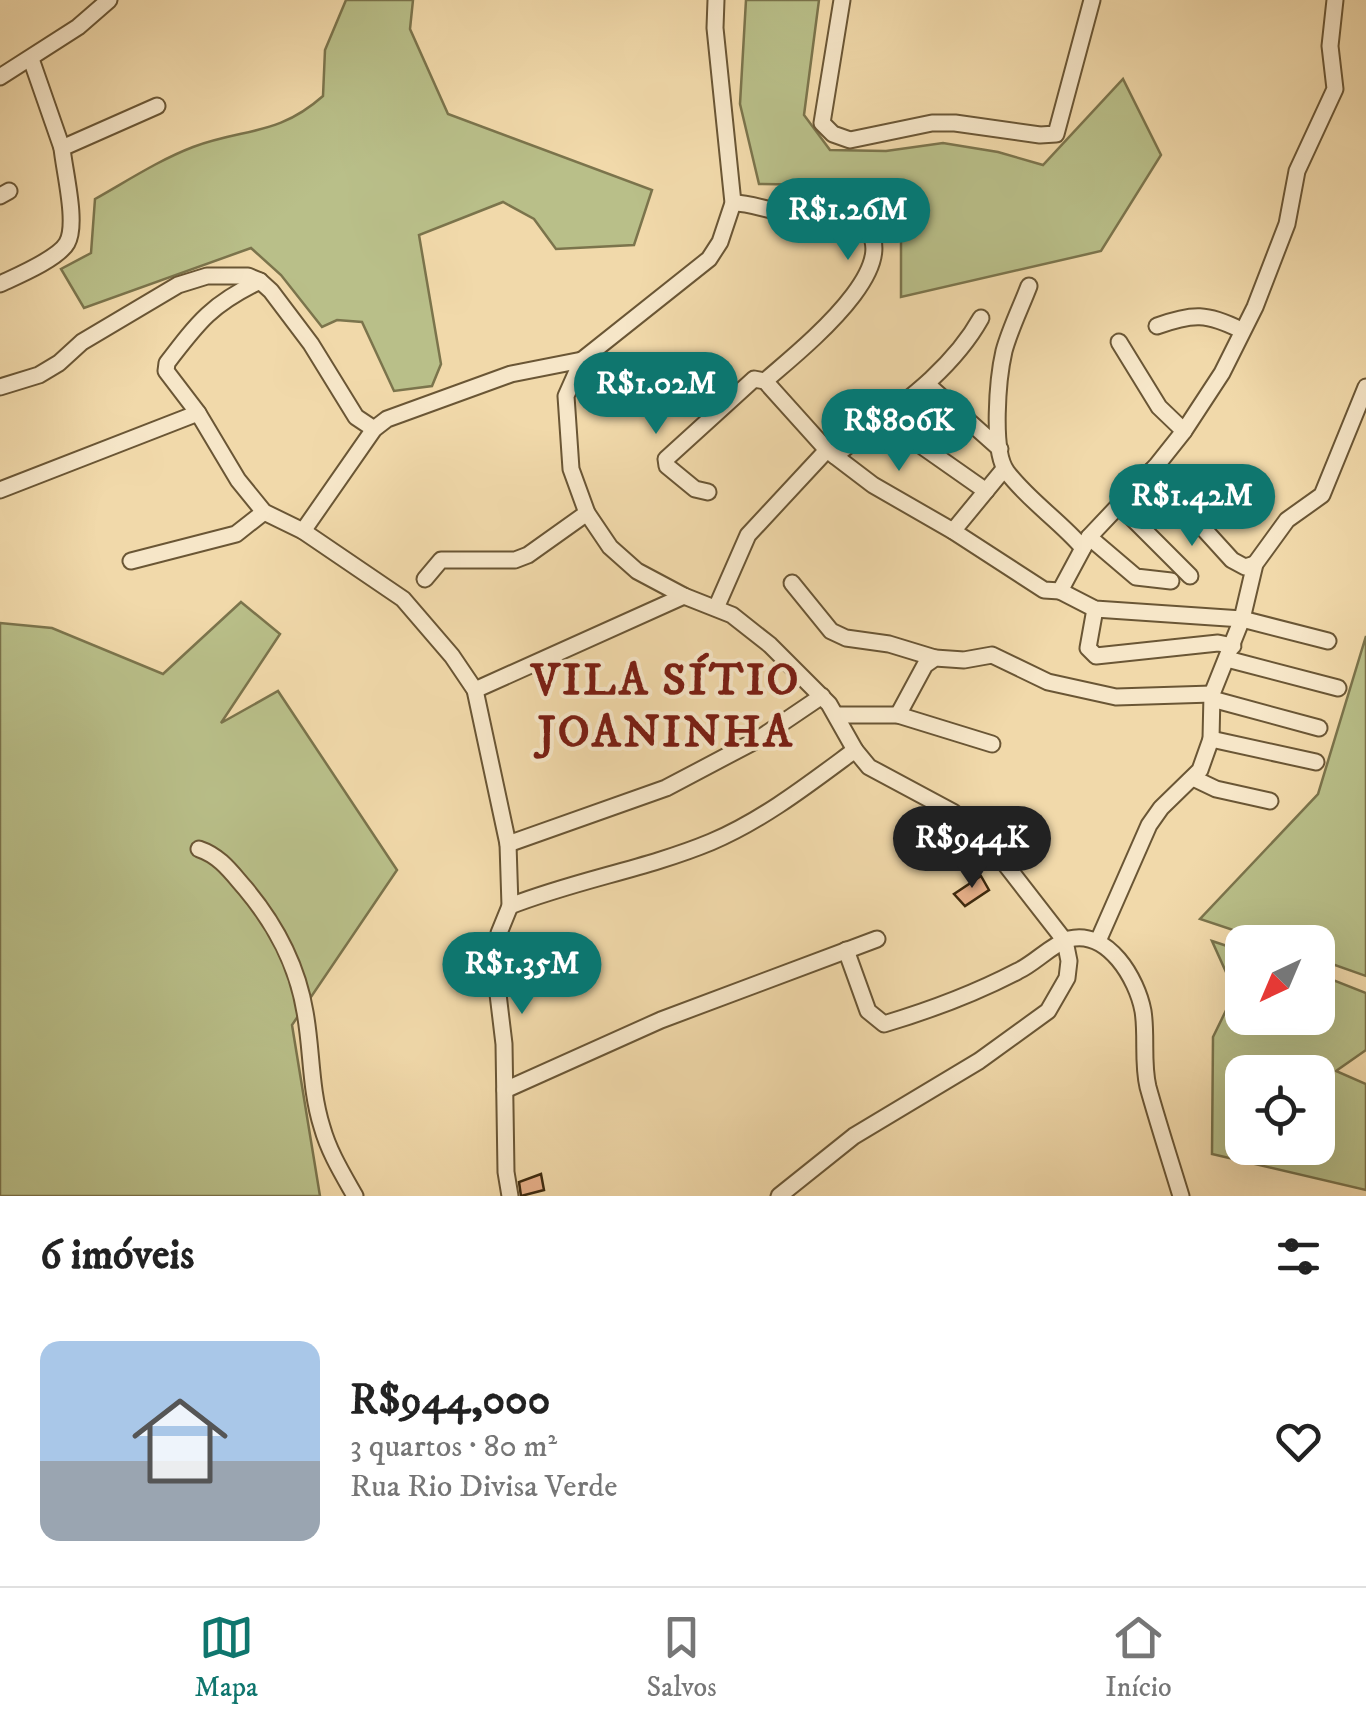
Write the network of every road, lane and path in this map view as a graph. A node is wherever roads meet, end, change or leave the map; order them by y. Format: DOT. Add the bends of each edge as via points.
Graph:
graph roads {
  1 [pos="109,0"];
  2 [pos="716,0"];
  3 [pos="842,0"];
  4 [pos="1092,0"];
  5 [pos="1335,0"];
  6 [pos="31,59"];
  7 [pos="0,77"];
  8 [pos="156,106"];
  9 [pos="62,148"];
  10 [pos="733,203"];
  11 [pos="260,280"];
  12 [pos="0,284"];
  13 [pos="1028,286"];
  14 [pos="981,318"];
  15 [pos="1157,326"];
  16 [pos="1242,330"];
  17 [pos="1119,342"];
  18 [pos="582,360"];
  19 [pos="765,381"];
  20 [pos="927,384"];
  21 [pos="0,387"];
  22 [pos="1366,387"];
  23 [pos="198,413"];
  24 [pos="882,418"];
  25 [pos="374,429"];
  26 [pos="1184,431"];
  27 [pos="1000,450"];
  28 [pos="831,453"];
  29 [pos="1004,468"];
  30 [pos="1151,472"];
  31 [pos="0,490"];
  32 [pos="986,491"];
  33 [pos="708,492"];
  34 [pos="1119,505"];
  35 [pos="264,512"];
  36 [pos="586,513"];
  37 [pos="303,531"];
  38 [pos="953,531"];
  39 [pos="1086,543"];
  40 [pos="131,561"];
  41 [pos="1254,564"];
  42 [pos="1190,576"];
  43 [pos="425,579"];
  44 [pos="1171,581"];
  45 [pos="792,583"];
  46 [pos="1052,590"];
  47 [pos="684,596"];
  48 [pos="716,608"];
  49 [pos="1095,609"];
  50 [pos="1242,620"];
  51 [pos="1328,642"];
  52 [pos="1230,652"];
  53 [pos="935,658"];
  54 [pos="1338,688"];
  55 [pos="475,690"];
  56 [pos="822,696"];
  57 [pos="1212,697"];
  58 [pos="837,715"];
  59 [pos="898,715"];
  60 [pos="1319,728"];
  61 [pos="1211,739"];
  62 [pos="992,744"];
  63 [pos="855,750"];
  64 [pos="1316,762"];
  65 [pos="1193,778"];
  66 [pos="1270,801"];
  67 [pos="508,844"];
  68 [pos="199,849"];
  69 [pos="510,906"];
  70 [pos="877,939"];
  71 [pos="1065,941"];
  72 [pos="1098,941"];
  73 [pos="846,950"];
  74 [pos="505,1090"];
  75 [pos="356,1196"];
  76 [pos="510,1196"];
  77 [pos="779,1196"];
  78 [pos="1181,1196"];
  1 -- 6 [label="street"];
  2 -- 10 [label="street"];
  3 -- 4 [label="street" via="822,123 850,140 932,123 1056,134"];
  5 -- 16 [label="street" via="1335,90 1298,171 1287,224"];
  6 -- 7 [label="street"];
  6 -- 9 [label="street"];
  8 -- 9 [label="street"];
  9 -- 12 [label="street" via="69,240"];
  10 -- 18 [label="street" via="708,259"];
  10 -- 19 [label="street" via="843,215 857,220 874,242 876,257 857,289"];
  11 -- 21 [label="street" via="207,276 178,285 39,375"];
  11 -- 23 [label="street" via="206,314 167,363 168,376"];
  11 -- 25 [label="street" via="356,416"];
  13 -- 27 [label="street" via="1004,351"];
  14 -- 20 [label="street" via="966,345"];
  15 -- 16 [label="street" via="1201,316"];
  16 -- 26 [label="street"];
  17 -- 26 [label="street" via="1158,407"];
  18 -- 25 [label="street" via="511,374 402,412"];
  18 -- 36 [label="street" via="565,410 571,469"];
  19 -- 28 [label="street"];
  19 -- 33 [label="street" via="754,379 666,459"];
  20 -- 24 [label="street"];
  20 -- 27 [label="street"];
  22 -- 41 [label="street" via="1322,495 1287,520"];
  23 -- 31 [label="street"];
  23 -- 35 [label="street"];
  24 -- 28 [label="street"];
  24 -- 32 [label="street"];
  25 -- 37 [label="street"];
  26 -- 30 [label="street"];
  27 -- 29 [label="street"];
  28 -- 38 [label="street"];
  28 -- 48 [label="street" via="748,535"];
  29 -- 32 [label="street"];
  29 -- 39 [label="street"];
  30 -- 34 [label="street"];
  30 -- 41 [label="street" via="1232,560"];
  32 -- 38 [label="street"];
  34 -- 39 [label="street"];
  34 -- 42 [label="street"];
  35 -- 37 [label="street"];
  35 -- 40 [label="street" via="236,534"];
  36 -- 43 [label="street" via="528,556 450,558"];
  36 -- 47 [label="street" via="637,571"];
  37 -- 55 [label="street" via="403,599"];
  38 -- 46 [label="street"];
  39 -- 44 [label="street" via="1136,577"];
  39 -- 46 [label="street"];
  41 -- 50 [label="street"];
  45 -- 53 [label="street" via="831,631"];
  46 -- 49 [label="street"];
  47 -- 48 [label="street"];
  47 -- 55 [label="street"];
  48 -- 56 [label="street" via="752,630"];
  49 -- 50 [label="street"];
  49 -- 52 [label="street" via="1088,648 1096,656 1218,643"];
  50 -- 51 [label="street"];
  50 -- 52 [label="street"];
  52 -- 54 [label="street"];
  52 -- 57 [label="street"];
  53 -- 57 [label="street" via="992,655 1048,682 1116,697"];
  53 -- 59 [label="street"];
  55 -- 67 [label="street"];
  56 -- 58 [label="street"];
  56 -- 67 [label="street" via="666,788"];
  57 -- 60 [label="street"];
  57 -- 61 [label="street"];
  58 -- 59 [label="street"];
  58 -- 63 [label="street"];
  59 -- 62 [label="street"];
  61 -- 64 [label="street"];
  61 -- 65 [label="street"];
  63 -- 69 [label="street" via="712,842"];
  63 -- 71 [label="street" via="884,776 972,826"];
  65 -- 66 [label="street"];
  65 -- 72 [label="street" via="1149,825"];
  67 -- 69 [label="street"];
  68 -- 75 [label="street" via="230,870 293,964 321,1125"];
  69 -- 74 [label="street" via="495,970"];
  70 -- 73 [label="street"];
  71 -- 72 [label="street"];
  71 -- 73 [label="street" via="982,990 884,1024 868,1012"];
  71 -- 77 [label="street" via="1067,978 1048,1011 854,1136"];
  72 -- 78 [label="street" via="1114,953 1142,1008 1147,1082"];
  73 -- 74 [label="street" via="662,1020"];
  74 -- 76 [label="street"];
}
